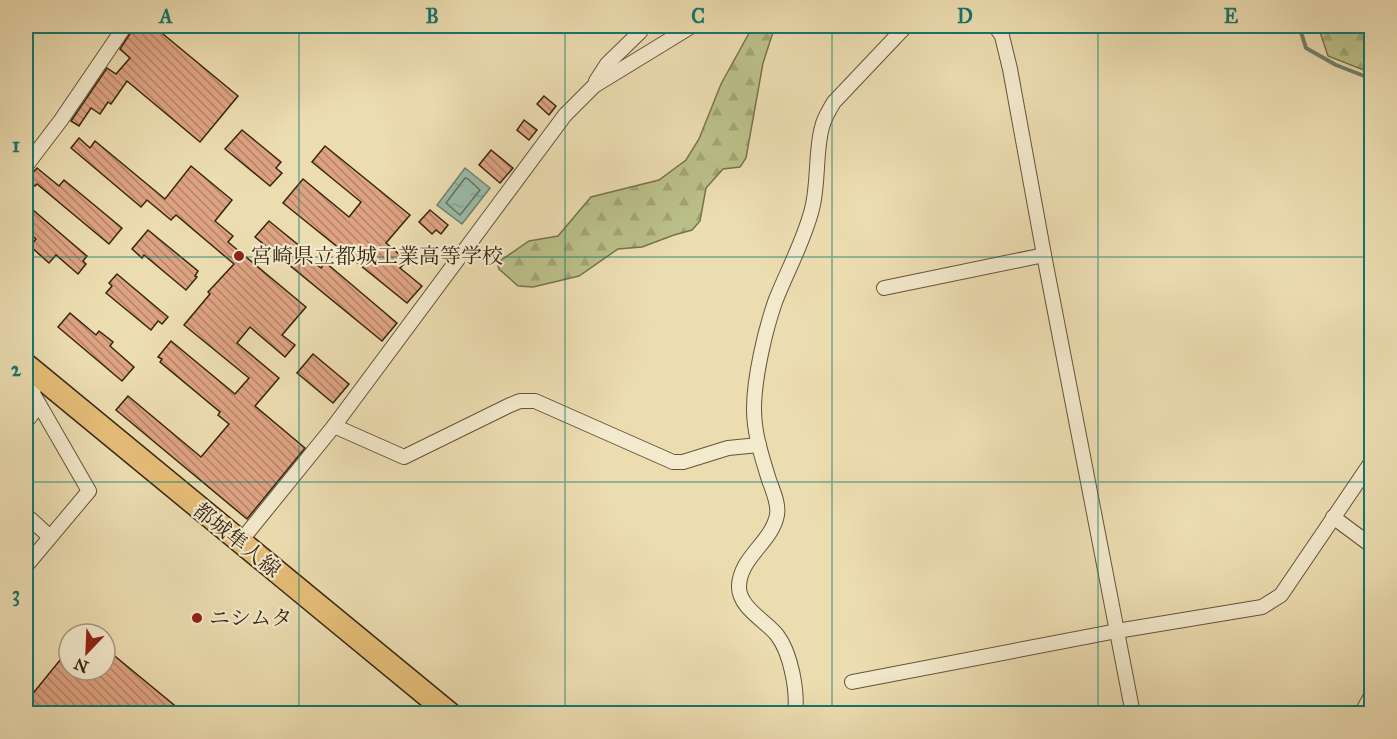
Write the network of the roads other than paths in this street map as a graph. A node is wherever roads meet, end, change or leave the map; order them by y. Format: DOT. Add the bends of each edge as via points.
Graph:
graph roads {
  1 [pos="124,26"];
  2 [pos="643,26"];
  3 [pos="692,26"];
  4 [pos="906,26"];
  5 [pos="995,26"];
  6 [pos="594,86"];
  7 [pos="26,166"];
  8 [pos="1044,255"];
  9 [pos="884,288"];
  10 [pos="33,371"];
  11 [pos="39,405"];
  12 [pos="26,422"];
  13 [pos="334,426"];
  14 [pos="759,445"];
  15 [pos="1371,463"];
  16 [pos="26,515"];
  17 [pos="1333,517"];
  18 [pos="50,537"];
  19 [pos="240,542"];
  20 [pos="1371,546"];
  21 [pos="26,566"];
  22 [pos="1118,631"];
  23 [pos="852,682"];
  24 [pos="1371,694"];
  25 [pos="450,714"];
  26 [pos="795,714"];
  27 [pos="1134,714"];
  28 [pos="1361,714"];
  1 -- 7 [label="street"];
  2 -- 6 [label="street" via="607,64"];
  3 -- 6 [label="street"];
  4 -- 14 [label="street" via="834,102 822,127 813,206 775,303 764,344 754,399"];
  5 -- 8 [label="street" via="1002,36 1010,69"];
  6 -- 13 [label="street" via="565,115"];
  8 -- 9 [label="street"];
  8 -- 22 [label="street"];
  10 -- 11 [label="street" via="32,392"];
  10 -- 19 [label="main road, 都城隼人線"];
  11 -- 12 [label="street"];
  11 -- 18 [label="street" via="89,491"];
  13 -- 14 [label="street" via="404,457 510,405 535,400 673,462 728,448"];
  13 -- 19 [label="street"];
  14 -- 26 [label="street" via="778,513 774,527 748,560 739,588 743,602 782,643 797,698"];
  15 -- 17 [label="street"];
  16 -- 18 [label="street"];
  17 -- 20 [label="street"];
  17 -- 22 [label="street" via="1281,595 1262,607"];
  18 -- 21 [label="street"];
  19 -- 25 [label="main road, 都城隼人線"];
  22 -- 23 [label="street"];
  22 -- 27 [label="street"];
  24 -- 28 [label="street"];
}
